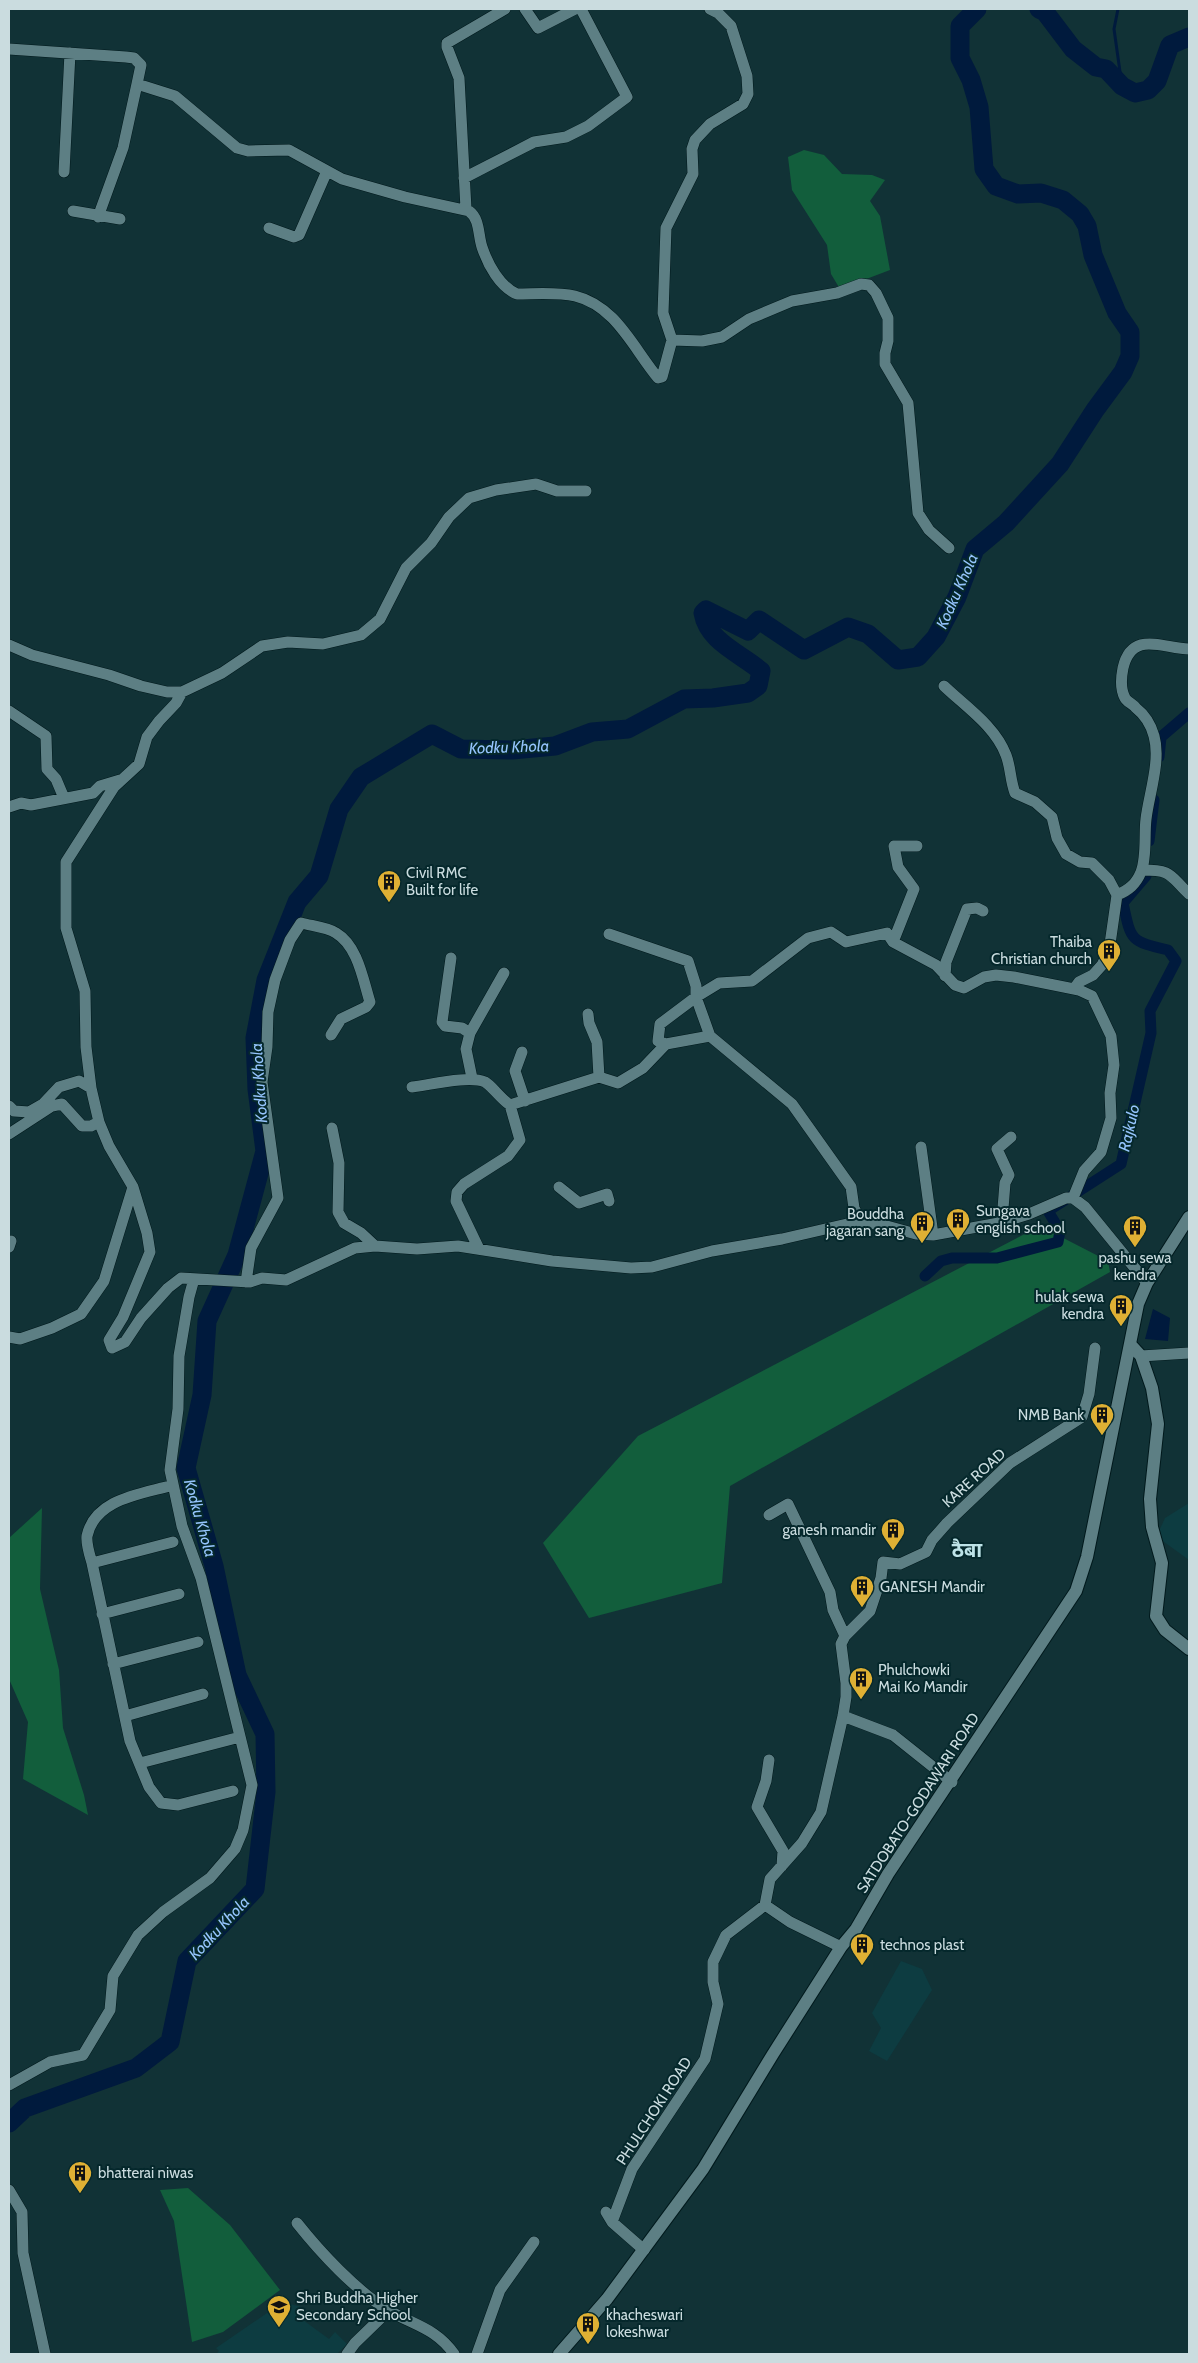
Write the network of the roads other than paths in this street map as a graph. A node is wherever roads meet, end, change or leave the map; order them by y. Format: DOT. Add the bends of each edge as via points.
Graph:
graph roads {
  1 [pos="505,9"];
  2 [pos="525,9"];
  3 [pos="575,9"];
  4 [pos="581,9"];
  5 [pos="710,9"];
  6 [pos="9,49"];
  7 [pos="70,53"];
  8 [pos="137,84"];
  9 [pos="327,171"];
  10 [pos="64,172"];
  11 [pos="464,178"];
  12 [pos="466,209"];
  13 [pos="73,211"];
  14 [pos="98,217"];
  15 [pos="120,220"];
  16 [pos="269,228"];
  17 [pos="672,340"];
  18 [pos="586,491"];
  19 [pos="949,548"];
  20 [pos="9,645"];
  21 [pos="1189,649"];
  22 [pos="944,686"];
  23 [pos="182,692"];
  24 [pos="9,711"];
  25 [pos="122,779"];
  26 [pos="64,798"];
  27 [pos="9,807"];
  28 [pos="918,846"];
  29 [pos="1142,870"];
  30 [pos="1189,894"];
  31 [pos="1118,895"];
  32 [pos="983,911"];
  33 [pos="609,934"];
  34 [pos="893,942"];
  35 [pos="451,958"];
  36 [pos="504,973"];
  37 [pos="945,976"];
  38 [pos="1074,989"];
  39 [pos="696,997"];
  40 [pos="588,1014"];
  41 [pos="470,1033"];
  42 [pos="331,1035"];
  43 [pos="710,1036"];
  44 [pos="666,1044"];
  45 [pos="522,1052"];
  46 [pos="599,1077"];
  47 [pos="472,1078"];
  48 [pos="412,1087"];
  49 [pos="90,1088"];
  50 [pos="525,1101"];
  51 [pos="510,1105"];
  52 [pos="9,1106"];
  53 [pos="99,1122"];
  54 [pos="332,1128"];
  55 [pos="9,1134"];
  56 [pos="1011,1137"];
  57 [pos="921,1147"];
  58 [pos="133,1187"];
  59 [pos="559,1187"];
  60 [pos="1073,1198"];
  61 [pos="610,1201"];
  62 [pos="1189,1217"];
  63 [pos="1002,1221"];
  64 [pos="861,1222"];
  65 [pos="932,1235"];
  66 [pos="375,1246"];
  67 [pos="479,1249"];
  68 [pos="194,1279"];
  69 [pos="241,1282"];
  70 [pos="1148,1283"];
  71 [pos="9,1337"];
  72 [pos="1130,1344"];
  73 [pos="1095,1348"];
  74 [pos="1189,1353"];
  75 [pos="1141,1356"];
  76 [pos="173,1485"];
  77 [pos="769,1515"];
  78 [pos="173,1542"];
  79 [pos="92,1563"];
  80 [pos="179,1594"];
  81 [pos="102,1614"];
  82 [pos="845,1636"];
  83 [pos="198,1642"];
  84 [pos="1189,1649"];
  85 [pos="113,1664"];
  86 [pos="203,1694"];
  87 [pos="125,1716"];
  88 [pos="843,1716"];
  89 [pos="240,1737"];
  90 [pos="769,1760"];
  91 [pos="140,1763"];
  92 [pos="952,1782"];
  93 [pos="233,1791"];
  94 [pos="782,1866"];
  95 [pos="765,1905"];
  96 [pos="841,1947"];
  97 [pos="9,2085"];
  98 [pos="9,2190"];
  99 [pos="297,2223"];
  100 [pos="534,2242"];
  101 [pos="644,2250"];
  102 [pos="388,2310"];
  103 [pos="45,2354"];
  104 [pos="347,2354"];
  105 [pos="454,2354"];
  106 [pos="477,2354"];
  107 [pos="558,2354"];
  1 -- 11 [label="street" via="448,43 447,47 459,78"];
  2 -- 3 [label="street" via="538,28"];
  4 -- 11 [label="street" via="627,97 588,126 566,137 534,142"];
  5 -- 17 [label="street" via="731,26 747,76 748,94 744,104 710,124 695,140 692,149 694,174 666,228 663,313"];
  6 -- 7 [label="street"];
  7 -- 8 [label="street" via="134,58 141,65"];
  7 -- 10 [label="street"];
  8 -- 9 [label="street" via="175,96 233,146 248,151 289,150"];
  8 -- 14 [label="street" via="123,148"];
  9 -- 12 [label="street" via="342,179 396,195"];
  9 -- 16 [label="street" via="299,234 294,237"];
  11 -- 12 [label="street"];
  12 -- 17 [label="street" via="476,218 482,247 509,291 573,295 586,300 610,315 658,378 662,376"];
  13 -- 14 [label="street"];
  14 -- 15 [label="street"];
  17 -- 19 [label="street" via="702,341 722,337 749,319 792,301 837,293 861,284 869,285 888,318 885,364 908,403 918,513 929,530"];
  18 -- 23 [label="street" via="558,491 536,484 469,498 406,568 380,619 361,635 323,644 288,642 262,646 222,673"];
  20 -- 23 [label="street" via="32,655 142,686"];
  21 -- 29 [label="street" via="1144,644 1133,649 1126,658 1121,678 1125,698 1145,717 1155,739 1153,785 1146,817"];
  22 -- 31 [label="street" via="994,732 1011,770 1015,793 1035,802 1052,817 1057,838 1066,854 1080,862 1092,863"];
  23 -- 25 [label="street" via="147,737 139,764"];
  24 -- 26 [label="street" via="46,736 47,769 56,779"];
  25 -- 26 [label="street" via="100,786 93,793"];
  25 -- 49 [label="street" via="66,862 66,928 85,991"];
  26 -- 27 [label="street"];
  28 -- 34 [label="street" via="894,846 898,867 914,889"];
  29 -- 30 [label="street" via="1168,872"];
  29 -- 31 [label="street" via="1136,883"];
  31 -- 38 [label="street" via="1109,951 1093,975 1079,982"];
  32 -- 37 [label="street" via="967,909 946,962"];
  33 -- 39 [label="street" via="688,960"];
  34 -- 37 [label="street" via="936,966"];
  34 -- 39 [label="street" via="887,933 846,942 831,932 808,938 752,981 719,983"];
  35 -- 41 [label="street" via="442,1022 445,1026 462,1028"];
  36 -- 41 [label="street"];
  37 -- 38 [label="street" via="955,986 964,988 984,977 996,975"];
  38 -- 60 [label="street" via="1092,996 1110,1036 1114,1065 1111,1118 1100,1152 1084,1171"];
  39 -- 43 [label="street"];
  39 -- 44 [label="street" via="660,1024 658,1042"];
  40 -- 46 [label="street" via="597,1042"];
  41 -- 47 [label="street" via="466,1049"];
  42 -- 69 [label="street" via="341,1019 370,1002 348,945 336,932 301,923 290,940 275,980 268,1012 262,1082 278,1198 251,1248"];
  43 -- 44 [label="street"];
  43 -- 64 [label="street" via="792,1104 851,1187 854,1208"];
  44 -- 46 [label="street" via="643,1068 618,1083"];
  45 -- 50 [label="street" via="515,1071"];
  46 -- 50 [label="street"];
  47 -- 48 [label="street"];
  47 -- 51 [label="street" via="486,1082 499,1098"];
  49 -- 52 [label="street" via="79,1081 59,1087 43,1104 29,1112 14,1111"];
  49 -- 53 [label="street"];
  50 -- 51 [label="street"];
  51 -- 67 [label="street" via="520,1140 508,1156 457,1192 456,1201"];
  53 -- 55 [label="street" via="82,1126 62,1104 52,1106"];
  53 -- 58 [label="street"];
  54 -- 66 [label="street" via="339,1163 338,1212 344,1223"];
  56 -- 63 [label="street" via="997,1149 1009,1175 1005,1184"];
  57 -- 65 [label="street"];
  58 -- 68 [label="street" via="150,1252 123,1317 109,1340 112,1348 125,1342 168,1288 181,1278"];
  58 -- 71 [label="street" via="104,1280 81,1314 20,1339"];
  59 -- 61 [label="street" via="579,1203 607,1194"];
  60 -- 63 [label="street"];
  60 -- 70 [label="street" via="1091,1214"];
  62 -- 70 [label="street, SATDOBATO-GODAWARI ROAD"];
  63 -- 65 [label="street"];
  64 -- 65 [label="street"];
  64 -- 67 [label="street" via="712,1251 652,1268 552,1261"];
  66 -- 67 [label="street"];
  66 -- 69 [label="street" via="354,1248 286,1280 262,1278"];
  68 -- 69 [label="street"];
  68 -- 76 [label="street" via="179,1356 178,1410 170,1470"];
  70 -- 72 [label="street, SATDOBATO-GODAWARI ROAD" via="1138,1304"];
  72 -- 75 [label="street"];
  72 -- 92 [label="street, SATDOBATO-GODAWARI ROAD" via="1080,1583"];
  73 -- 82 [label="street, KARE ROAD" via="1089,1394 1082,1417 1010,1463 947,1523 926,1552 900,1564 883,1562 870,1611"];
  74 -- 75 [label="street"];
  75 -- 84 [label="street" via="1152,1388 1158,1424 1150,1499 1152,1527 1162,1563 1156,1616 1165,1630"];
  76 -- 79 [label="street" via="111,1503 96,1517 87,1537"];
  76 -- 89 [label="street" via="182,1526 201,1578"];
  77 -- 82 [label="street" via="788,1504 830,1592 833,1610"];
  78 -- 79 [label="street"];
  79 -- 81 [label="street"];
  80 -- 81 [label="street"];
  81 -- 85 [label="street"];
  82 -- 88 [label="street" via="841,1644 846,1683"];
  83 -- 85 [label="street"];
  85 -- 87 [label="street"];
  86 -- 87 [label="street"];
  87 -- 91 [label="street" via="130,1741"];
  88 -- 92 [label="street" via="892,1736"];
  88 -- 94 [label="street" via="821,1812 802,1843"];
  89 -- 91 [label="street"];
  89 -- 97 [label="street" via="252,1786 243,1830 235,1849 210,1878 138,1935 114,1976 110,2010 83,2055 50,2062"];
  90 -- 94 [label="street" via="757,1807 783,1850"];
  91 -- 93 [label="street" via="149,1787 161,1803 178,1805"];
  92 -- 96 [label="street, SATDOBATO-GODAWARI ROAD"];
  94 -- 95 [label="street" via="770,1879"];
  95 -- 96 [label="street" via="790,1922"];
  95 -- 101 [label="street, PHULCHOKI ROAD" via="726,1935 713,1962 718,2004 705,2059 632,2169 609,2217"];
  96 -- 101 [label="street, SATDOBATO-GODAWARI ROAD" via="703,2169"];
  98 -- 103 [label="street" via="22,2212 23,2253"];
  99 -- 102 [label="street" via="319,2250"];
  100 -- 106 [label="street" via="500,2290"];
  101 -- 107 [label="street, SATDOBATO-GODAWARI ROAD"];
  102 -- 104 [label="street"];
  102 -- 105 [label="street" via="432,2330"];
}
